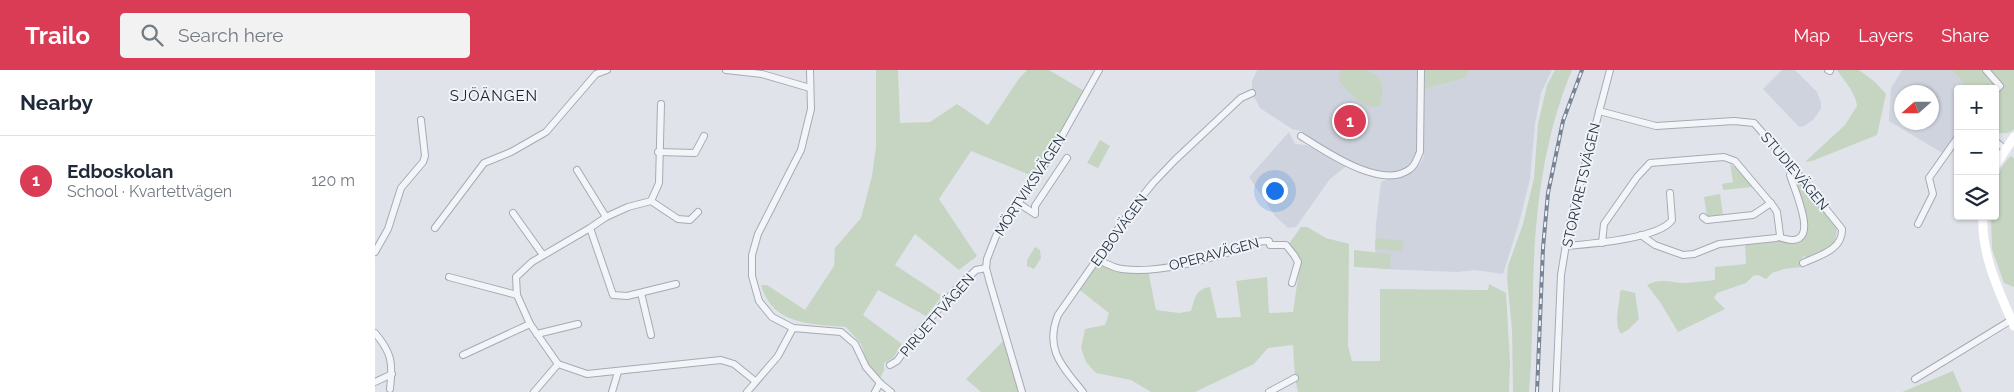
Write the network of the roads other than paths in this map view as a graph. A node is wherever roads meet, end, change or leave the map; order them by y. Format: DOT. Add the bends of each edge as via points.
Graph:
graph roads {
  1 [pos="607,70"];
  2 [pos="726,70"];
  3 [pos="810,70"];
  4 [pos="1099,70"];
  5 [pos="1421,70"];
  6 [pos="1609,70"];
  7 [pos="1986,70"];
  8 [pos="1999,87"];
  9 [pos="810,88"];
  10 [pos="1252,93"];
  11 [pos="661,104"];
  12 [pos="1599,111"];
  13 [pos="421,120"];
  14 [pos="704,136"];
  15 [pos="1301,136"];
  16 [pos="1954,143"];
  17 [pos="2010,145"];
  18 [pos="659,152"];
  19 [pos="1067,158"];
  20 [pos="1999,160"];
  21 [pos="1793,168"];
  22 [pos="577,170"];
  23 [pos="1670,194"];
  24 [pos="651,201"];
  25 [pos="1018,203"];
  26 [pos="1771,203"];
  27 [pos="697,212"];
  28 [pos="513,213"];
  29 [pos="606,217"];
  30 [pos="1703,217"];
  31 [pos="1983,220"];
  32 [pos="1918,224"];
  33 [pos="435,228"];
  34 [pos="590,228"];
  35 [pos="1641,236"];
  36 [pos="1779,238"];
  37 [pos="1601,242"];
  38 [pos="1566,246"];
  39 [pos="375,252"];
  40 [pos="543,255"];
  41 [pos="1097,259"];
  42 [pos="1803,264"];
  43 [pos="987,268"];
  44 [pos="449,277"];
  45 [pos="1293,283"];
  46 [pos="676,284"];
  47 [pos="641,293"];
  48 [pos="517,295"];
  49 [pos="2013,321"];
  50 [pos="530,324"];
  51 [pos="578,324"];
  52 [pos="793,328"];
  53 [pos="375,333"];
  54 [pos="537,334"];
  55 [pos="651,335"];
  56 [pos="463,355"];
  57 [pos="558,364"];
  58 [pos="890,365"];
  59 [pos="618,372"];
  60 [pos="392,374"];
  61 [pos="1295,378"];
  62 [pos="1915,379"];
  63 [pos="755,381"];
  64 [pos="375,382"];
  65 [pos="880,384"];
  66 [pos="390,388"];
  67 [pos="534,392"];
  68 [pos="611,392"];
  69 [pos="747,392"];
  70 [pos="875,392"];
  71 [pos="891,392"];
  72 [pos="1023,392"];
  73 [pos="1083,392"];
  74 [pos="1269,392"];
  75 [pos="1556,392"];
  1 -- 33 [label="street" via="596,74 546,132 484,163"];
  2 -- 9 [label="street" via="762,74"];
  3 -- 9 [label="street"];
  4 -- 25 [label="street, MÖRTVIKSVÄGEN" via="1053,152"];
  5 -- 15 [label="street" via="1420,152 1414,165 1405,172 1392,174 1359,169"];
  6 -- 12 [label="street, STORVRETSVÄGEN"];
  7 -- 8 [label="street"];
  9 -- 52 [label="street" via="811,109 801,150 752,254 752,276 759,302 771,317"];
  10 -- 41 [label="street, EDBOVÄGEN" via="1241,98 1153,183"];
  11 -- 18 [label="street"];
  12 -- 21 [label="street, STUDIEVÄGEN" via="1656,126 1734,121 1754,123"];
  12 -- 38 [label="street, STORVRETSVÄGEN"];
  13 -- 39 [label="street" via="423,162 401,188 388,229"];
  14 -- 18 [label="street" via="695,153"];
  16 -- 32 [label="street" via="1929,178 1933,194"];
  17 -- 20 [label="street"];
  18 -- 24 [label="street" via="659,183"];
  19 -- 25 [label="street" via="1035,206 1035,214"];
  21 -- 36 [label="street" via="1790,175 1802,209 1805,230 1795,240"];
  21 -- 42 [label="street, STUDIEVÄGEN" via="1842,229 1837,245"];
  22 -- 29 [label="street"];
  23 -- 35 [label="street" via="1670,223"];
  24 -- 27 [label="street" via="678,219 690,220"];
  24 -- 29 [label="street"];
  25 -- 43 [label="street, MÖRTVIKSVÄGEN" via="997,236"];
  26 -- 30 [label="street" via="1753,214 1707,220"];
  26 -- 36 [label="street" via="1777,212"];
  26 -- 37 [label="street" via="1735,161 1724,157 1650,163 1604,224"];
  28 -- 40 [label="street"];
  29 -- 34 [label="street"];
  31 -- 49 [label="street" via="1988,260"];
  34 -- 40 [label="street"];
  34 -- 47 [label="street" via="613,295"];
  35 -- 36 [label="street" via="1683,256 1719,244"];
  35 -- 37 [label="street"];
  37 -- 38 [label="street"];
  38 -- 75 [label="street, STORVRETSVÄGEN" via="1561,274"];
  40 -- 48 [label="street" via="516,277"];
  41 -- 45 [label="street, OPERAVÄGEN" via="1121,269 1148,270 1181,265 1262,240 1269,241 1270,245 1286,246 1294,254 1298,262"];
  41 -- 73 [label="street, EDBOVÄGEN" via="1058,316 1053,333 1054,348 1060,362"];
  43 -- 58 [label="street, PIRUETTVÄGEN" via="976,270 959,286 897,361"];
  43 -- 72 [label="street"];
  44 -- 48 [label="street"];
  46 -- 47 [label="street"];
  47 -- 55 [label="street"];
  48 -- 50 [label="street"];
  49 -- 62 [label="street"];
  50 -- 54 [label="street"];
  50 -- 56 [label="street"];
  51 -- 54 [label="street"];
  52 -- 63 [label="street" via="778,356"];
  52 -- 65 [label="street" via="841,332 855,344 866,367"];
  53 -- 60 [label="street" via="387,347"];
  54 -- 57 [label="street"];
  57 -- 59 [label="street" via="587,374"];
  57 -- 67 [label="street"];
  59 -- 63 [label="street" via="721,360 735,364"];
  59 -- 68 [label="street"];
  60 -- 64 [label="street"];
  60 -- 66 [label="street"];
  61 -- 74 [label="street"];
  63 -- 69 [label="street"];
  65 -- 70 [label="street"];
  65 -- 71 [label="street"];
}
